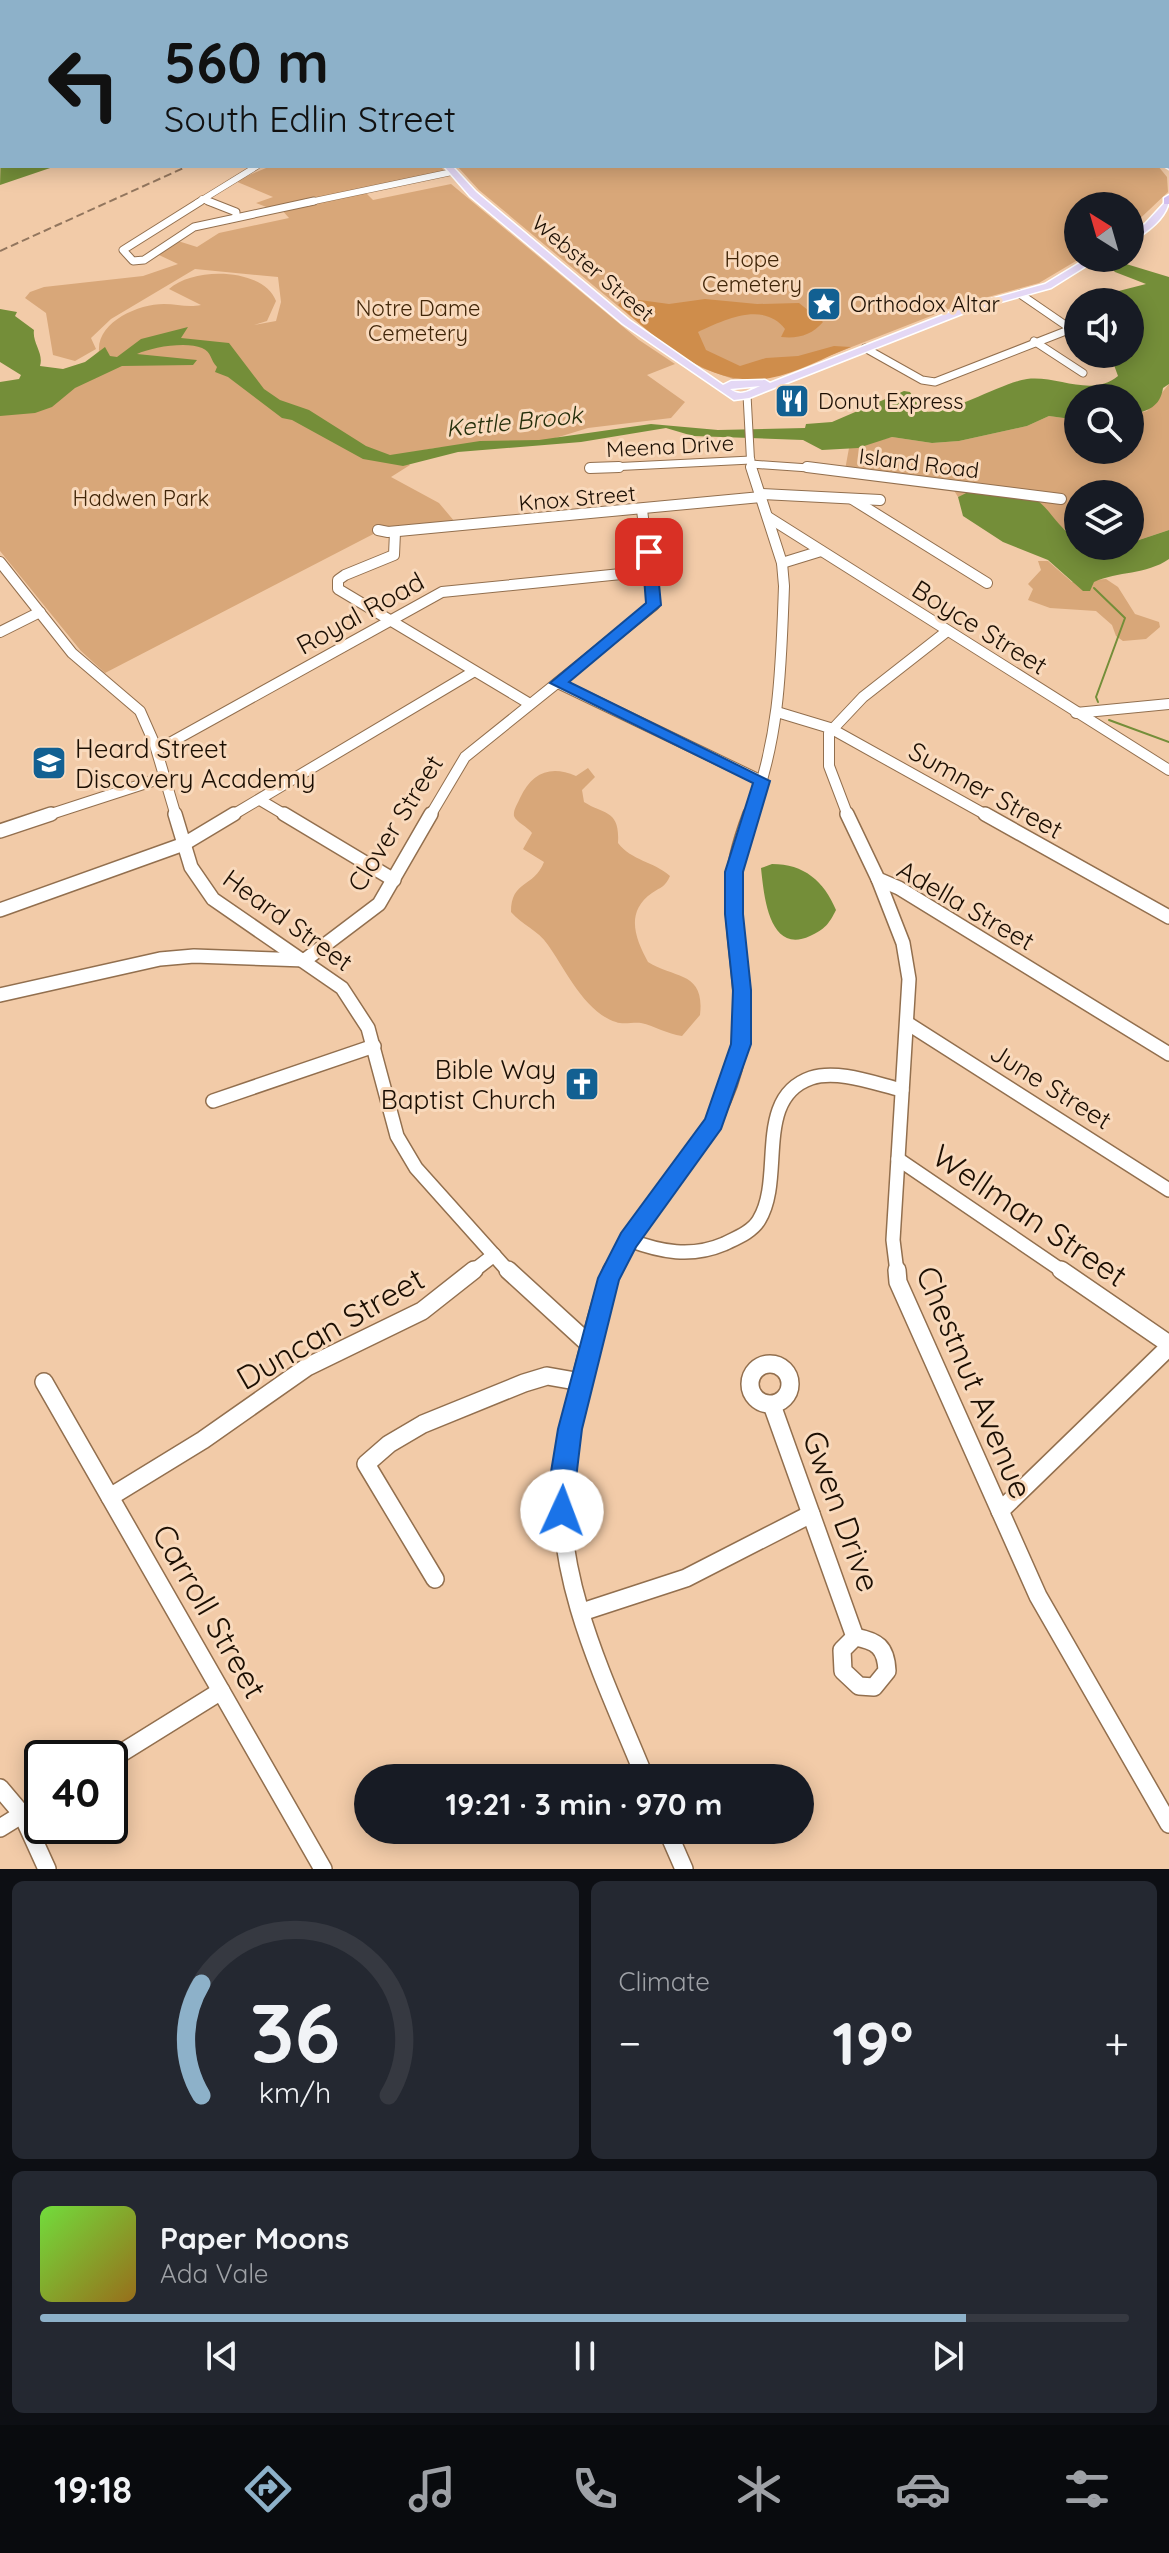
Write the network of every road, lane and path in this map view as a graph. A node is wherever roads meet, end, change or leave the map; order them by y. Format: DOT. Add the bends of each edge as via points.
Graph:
graph roads {
  1 [pos="254,168"];
  2 [pos="450,169"];
  3 [pos="202,199"];
  4 [pos="1168,200"];
  5 [pos="236,217"];
  6 [pos="1144,228"];
  7 [pos="1072,272"];
  8 [pos="1020,294"];
  9 [pos="1034,341"];
  10 [pos="865,348"];
  11 [pos="697,372"];
  12 [pos="1083,373"];
  13 [pos="778,382"];
  14 [pos="738,383"];
  15 [pos="723,389"];
  16 [pos="748,398"];
  17 [pos="751,462"];
  18 [pos="590,468"];
  19 [pos="760,495"];
  20 [pos="852,499"];
  21 [pos="1061,499"];
  22 [pos="880,500"];
  23 [pos="642,510"];
  24 [pos="768,517"];
  25 [pos="378,530"];
  26 [pos="395,532"];
  27 [pos="821,551"];
  28 [pos="782,563"];
  29 [pos="2,567"];
  30 [pos="651,571"];
  31 [pos="987,583"];
  32 [pos="40,612"];
  33 [pos="388,622"];
  34 [pos="0,632"];
  35 [pos="946,632"];
  36 [pos="473,672"];
  37 [pos="558,683"];
  38 [pos="530,704"];
  39 [pos="1169,704"];
  40 [pos="777,709"];
  41 [pos="1076,713"];
  42 [pos="830,728"];
  43 [pos="157,750"];
  44 [pos="1169,770"];
  45 [pos="165,777"];
  46 [pos="762,781"];
  47 [pos="260,800"];
  48 [pos="0,831"];
  49 [pos="184,844"];
  50 [pos="878,879"];
  51 [pos="394,880"];
  52 [pos="0,910"];
  53 [pos="1169,917"];
  54 [pos="305,960"];
  55 [pos="0,995"];
  56 [pos="907,1023"];
  57 [pos="374,1046"];
  58 [pos="1169,1054"];
  59 [pos="902,1090"];
  60 [pos="213,1101"];
  61 [pos="898,1159"];
  62 [pos="1169,1190"];
  63 [pos="629,1240"];
  64 [pos="494,1255"];
  65 [pos="590,1345"];
  66 [pos="1169,1346"];
  67 [pos="44,1382"];
  68 [pos="581,1382"];
  69 [pos="772,1405"];
  70 [pos="110,1497"];
  71 [pos="1000,1511"];
  72 [pos="811,1514"];
  73 [pos="435,1579"];
  74 [pos="582,1612"];
  75 [pos="855,1637"];
  76 [pos="221,1691"];
  77 [pos="128,1749"];
  78 [pos="640,1764"];
  79 [pos="0,1788"];
  80 [pos="22,1814"];
  81 [pos="1169,1824"];
  82 [pos="0,1828"];
  83 [pos="673,1844"];
  84 [pos="47,1869"];
  85 [pos="323,1869"];
  86 [pos="684,1869"];
  1 -- 3 [label="street"];
  2 -- 5 [label="street"];
  2 -- 11 [label="main road, Webster Street" via="626,322"];
  3 -- 5 [label="street" via="236,212"];
  3 -- 5 [label="street" via="124,251 137,261 194,227"];
  4 -- 6 [label="main road"];
  7 -- 8 [label="main road"];
  8 -- 9 [label="street" via="1071,328"];
  8 -- 10 [label="main road"];
  9 -- 10 [label="street" via="935,382"];
  9 -- 12 [label="street"];
  10 -- 13 [label="main road"];
  11 -- 14 [label="main road"];
  11 -- 15 [label="main road, Webster Street"];
  13 -- 14 [label="main road"];
  13 -- 16 [label="main road"];
  14 -- 15 [label="main road"];
  14 -- 16 [label="main road" via="749,388"];
  15 -- 16 [label="main road, Webster Street"];
  16 -- 17 [label="street"];
  17 -- 18 [label="street, Meena Drive"];
  17 -- 19 [label="street"];
  17 -- 21 [label="street, Island Road"];
  19 -- 20 [label="street, Knox Street"];
  19 -- 23 [label="street, Knox Street"];
  19 -- 24 [label="street"];
  20 -- 22 [label="street, Knox Street"];
  20 -- 31 [label="street"];
  23 -- 26 [label="street, Knox Street"];
  23 -- 30 [label="street, Clover Street"];
  24 -- 27 [label="street, Boyce Street"];
  24 -- 28 [label="street"];
  25 -- 26 [label="street, Knox Street"];
  26 -- 33 [label="street" via="394,555 337,581 344,594"];
  27 -- 28 [label="street"];
  27 -- 35 [label="street, Boyce Street"];
  28 -- 40 [label="street"];
  29 -- 32 [label="street, Heard Street"];
  30 -- 33 [label="street, Royal Road" via="463,587 442,592"];
  30 -- 37 [label="street, Clover Street" via="654,605"];
  32 -- 34 [label="street"];
  32 -- 43 [label="street, Heard Street" via="72,653 140,711"];
  33 -- 36 [label="street"];
  33 -- 43 [label="street, Royal Road"];
  35 -- 41 [label="street, Boyce Street"];
  35 -- 42 [label="street"];
  36 -- 38 [label="street"];
  36 -- 47 [label="street"];
  37 -- 38 [label="street, Clover Street"];
  37 -- 46 [label="street"];
  38 -- 51 [label="street, Clover Street" via="458,766"];
  39 -- 41 [label="street"];
  40 -- 42 [label="street, Sumner Street"];
  40 -- 46 [label="street"];
  41 -- 44 [label="street, Boyce Street"];
  42 -- 50 [label="street, Adella Street" via="832,775"];
  42 -- 53 [label="street, Sumner Street"];
  43 -- 45 [label="street, Heard Street"];
  45 -- 48 [label="street"];
  45 -- 49 [label="street, Heard Street"];
  46 -- 63 [label="street" via="734,872 743,1017 735,1069 703,1141"];
  47 -- 49 [label="street"];
  47 -- 51 [label="street"];
  49 -- 52 [label="street"];
  49 -- 54 [label="street, Heard Street" via="206,892"];
  50 -- 56 [label="street, Chestnut Avenue" via="908,966"];
  50 -- 58 [label="street, Adella Street"];
  51 -- 54 [label="street, Clover Street" via="379,904"];
  54 -- 55 [label="street" via="160,959"];
  54 -- 57 [label="street, Heard Street" via="356,1005"];
  56 -- 59 [label="street, Chestnut Avenue"];
  56 -- 62 [label="street, June Street"];
  57 -- 60 [label="street"];
  57 -- 64 [label="street, Heard Street" via="392,1122 405,1151"];
  59 -- 61 [label="street, Chestnut Avenue"];
  59 -- 63 [label="street" via="823,1076 806,1080 780,1111 767,1204 756,1225 712,1250 693,1253 655,1251"];
  61 -- 66 [label="street, Wellman Street"];
  61 -- 71 [label="street, Chestnut Avenue" via="894,1268"];
  63 -- 65 [label="street" via="609,1278"];
  64 -- 65 [label="street, Heard Street"];
  64 -- 70 [label="street, Duncan Street" via="422,1311 307,1367"];
  65 -- 68 [label="street"];
  66 -- 71 [label="street"];
  67 -- 70 [label="street, Carroll Street"];
  68 -- 73 [label="street" via="547,1376 524,1383 411,1430 366,1464"];
  68 -- 74 [label="street" via="566,1450 562,1511"];
  69 -- 72 [label="street, Gwen Drive"];
  70 -- 76 [label="street, Carroll Street"];
  71 -- 81 [label="street, Chestnut Avenue" via="1063,1644"];
  72 -- 74 [label="street" via="686,1578"];
  72 -- 75 [label="street, Gwen Drive"];
  74 -- 78 [label="street"];
  76 -- 77 [label="street"];
  76 -- 85 [label="street, Carroll Street"];
  79 -- 80 [label="street"];
  80 -- 82 [label="street"];
  80 -- 84 [label="street"];
  83 -- 86 [label="street"];
}
